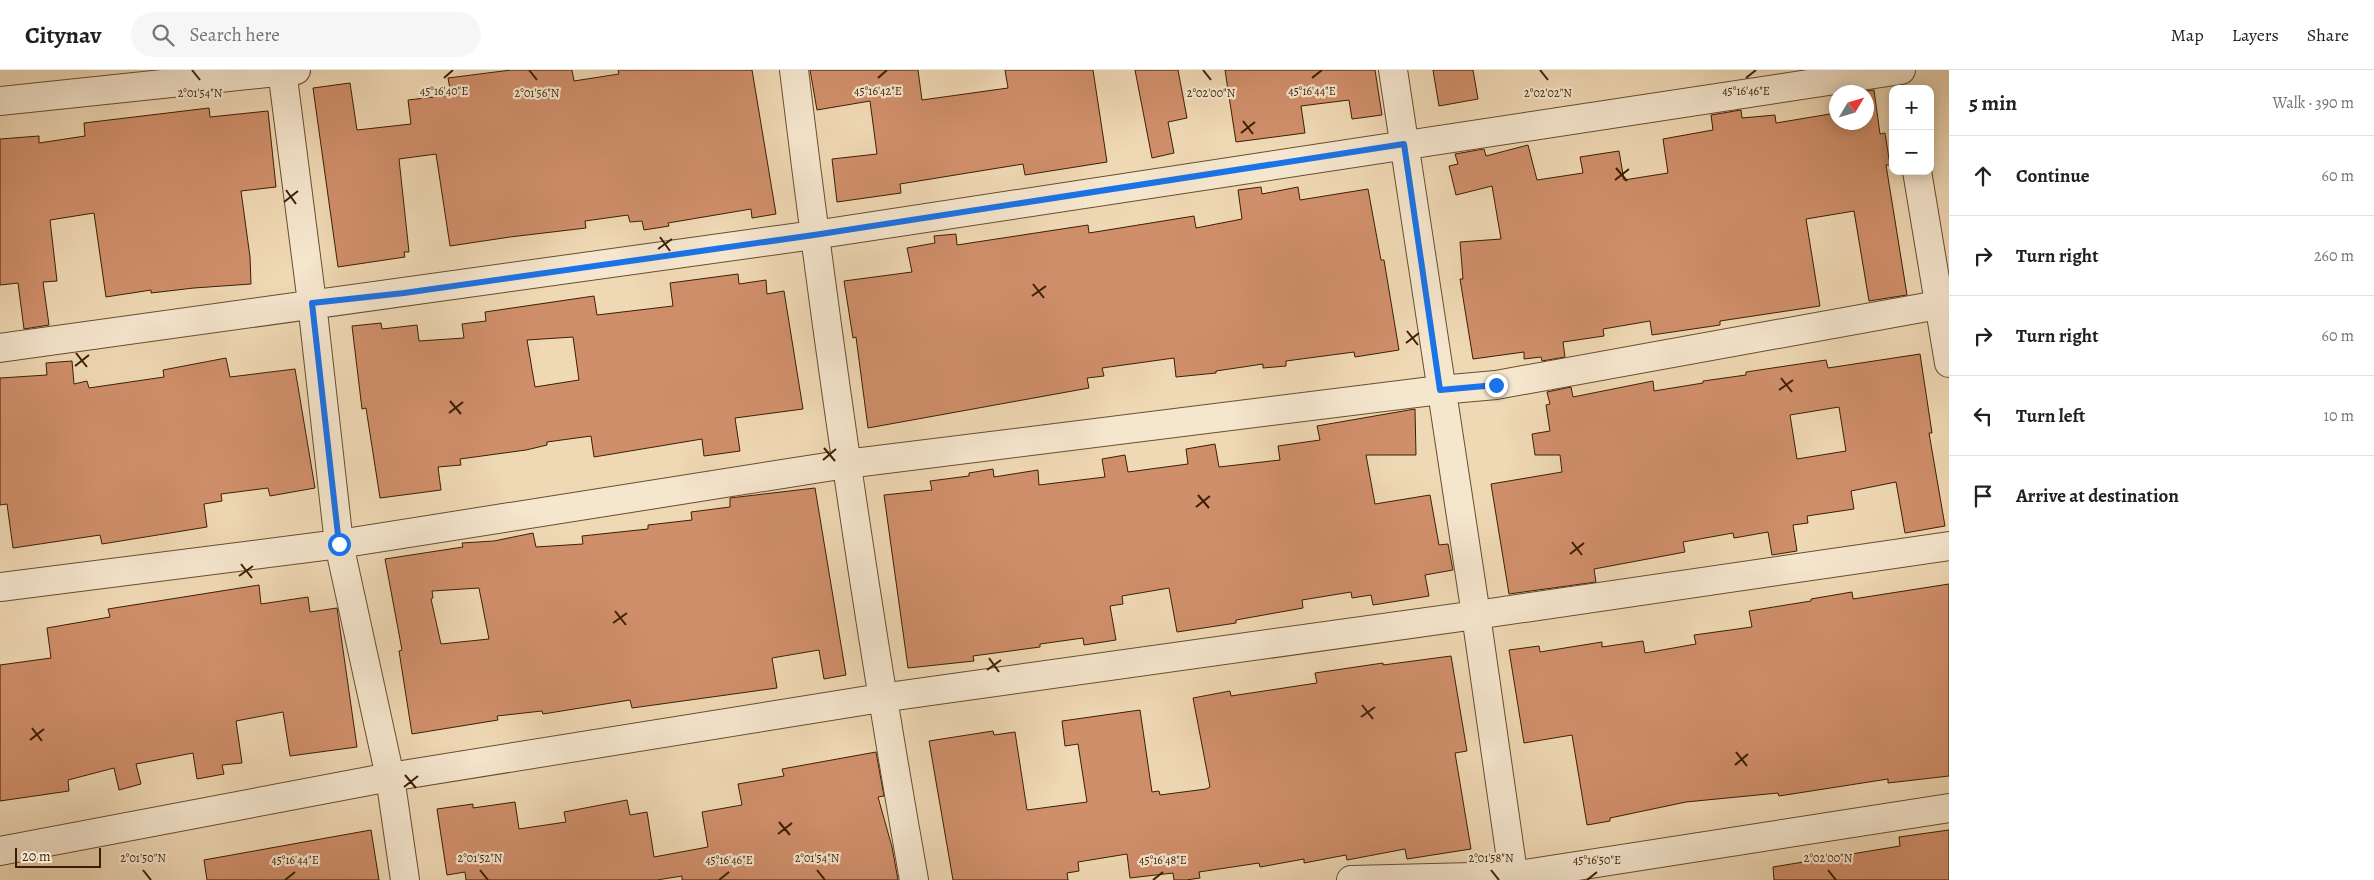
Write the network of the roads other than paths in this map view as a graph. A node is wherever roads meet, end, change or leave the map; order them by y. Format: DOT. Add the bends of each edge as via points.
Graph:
graph roads {
  1 [pos="794,70"];
  2 [pos="1393,70"];
  3 [pos="1899,70"];
  4 [pos="287,71"];
  5 [pos="1901,85"];
  6 [pos="0,101"];
  7 [pos="1404,144"];
  8 [pos="1917,175"];
  9 [pos="814,235"];
  10 [pos="312,303"];
  11 [pos="1945,303"];
  12 [pos="0,348"];
  13 [pos="1949,363"];
  14 [pos="1440,390"];
  15 [pos="846,464"];
  16 [pos="339,544"];
  17 [pos="1949,546"];
  18 [pos="0,587"];
  19 [pos="1476,615"];
  20 [pos="881,698"];
  21 [pos="390,777"];
  22 [pos="1949,808"];
  23 [pos="0,851"];
  24 [pos="1513,878"];
  25 [pos="405,880"];
  26 [pos="914,880"];
  27 [pos="1351,880"];
  1 -- 9 [label="street"];
  2 -- 7 [label="street"];
  3 -- 5 [label="street"];
  3 -- 7 [label="street"];
  4 -- 6 [label="street"];
  4 -- 10 [label="street"];
  7 -- 9 [label="street"];
  7 -- 14 [label="street"];
  8 -- 11 [label="street"];
  9 -- 10 [label="street"];
  9 -- 15 [label="street"];
  10 -- 12 [label="street"];
  10 -- 16 [label="street"];
  11 -- 13 [label="street"];
  11 -- 14 [label="street" via="1496,385"];
  14 -- 15 [label="street"];
  14 -- 19 [label="street"];
  15 -- 16 [label="street"];
  15 -- 20 [label="street"];
  16 -- 18 [label="street"];
  16 -- 21 [label="street"];
  17 -- 19 [label="street"];
  19 -- 20 [label="street"];
  19 -- 24 [label="street"];
  20 -- 21 [label="street"];
  20 -- 26 [label="street"];
  21 -- 23 [label="street"];
  21 -- 25 [label="street"];
  22 -- 24 [label="street"];
  24 -- 27 [label="street"];
}
